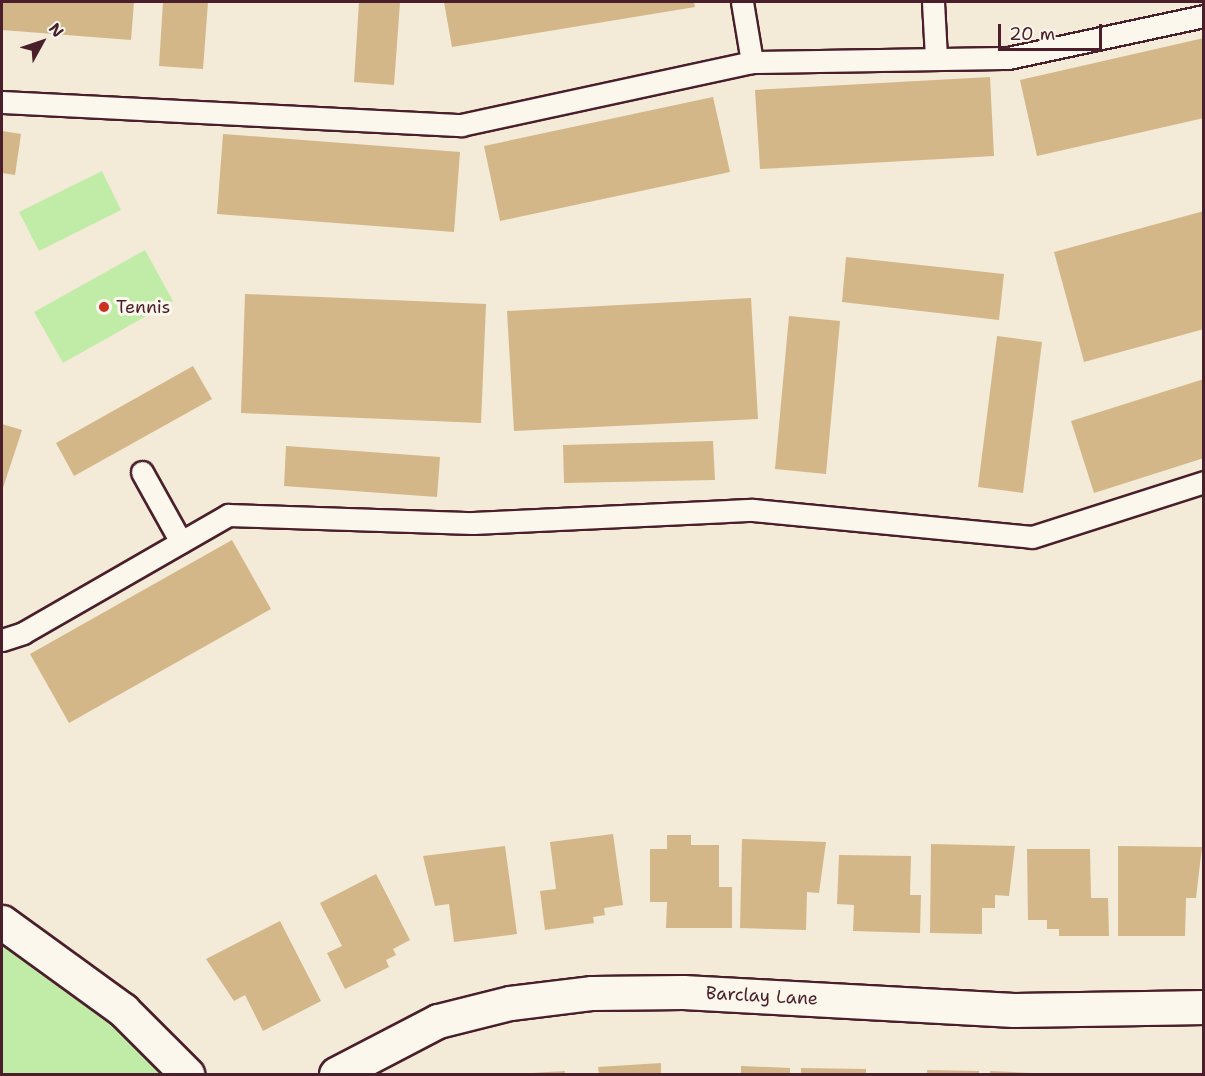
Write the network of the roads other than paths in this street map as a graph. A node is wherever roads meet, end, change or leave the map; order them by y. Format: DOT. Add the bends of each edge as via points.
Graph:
graph roads {
  1 [pos="742,2"];
  2 [pos="933,2"];
  3 [pos="1203,16"];
  4 [pos="936,58"];
  5 [pos="752,62"];
  6 [pos="2,102"];
  7 [pos="142,472"];
  8 [pos="1203,482"];
  9 [pos="181,542"];
  10 [pos="2,640"];
  11 [pos="2,922"];
  12 [pos="1203,1007"];
  13 [pos="187,1074"];
  14 [pos="336,1074"];
  1 -- 5 [label="lane"];
  2 -- 4 [label="lane"];
  3 -- 4 [label="lane" via="1008,58"];
  4 -- 5 [label="lane"];
  5 -- 6 [label="lane" via="461,125"];
  7 -- 9 [label="lane"];
  8 -- 9 [label="lane" via="1032,537 753,510 473,523 228,515"];
  9 -- 10 [label="lane" via="23,633"];
  11 -- 13 [label="street" via="123,1010"];
  12 -- 14 [label="street, Barclay Lane" via="1014,1010 683,992 592,993 510,1003 438,1021"];
}
